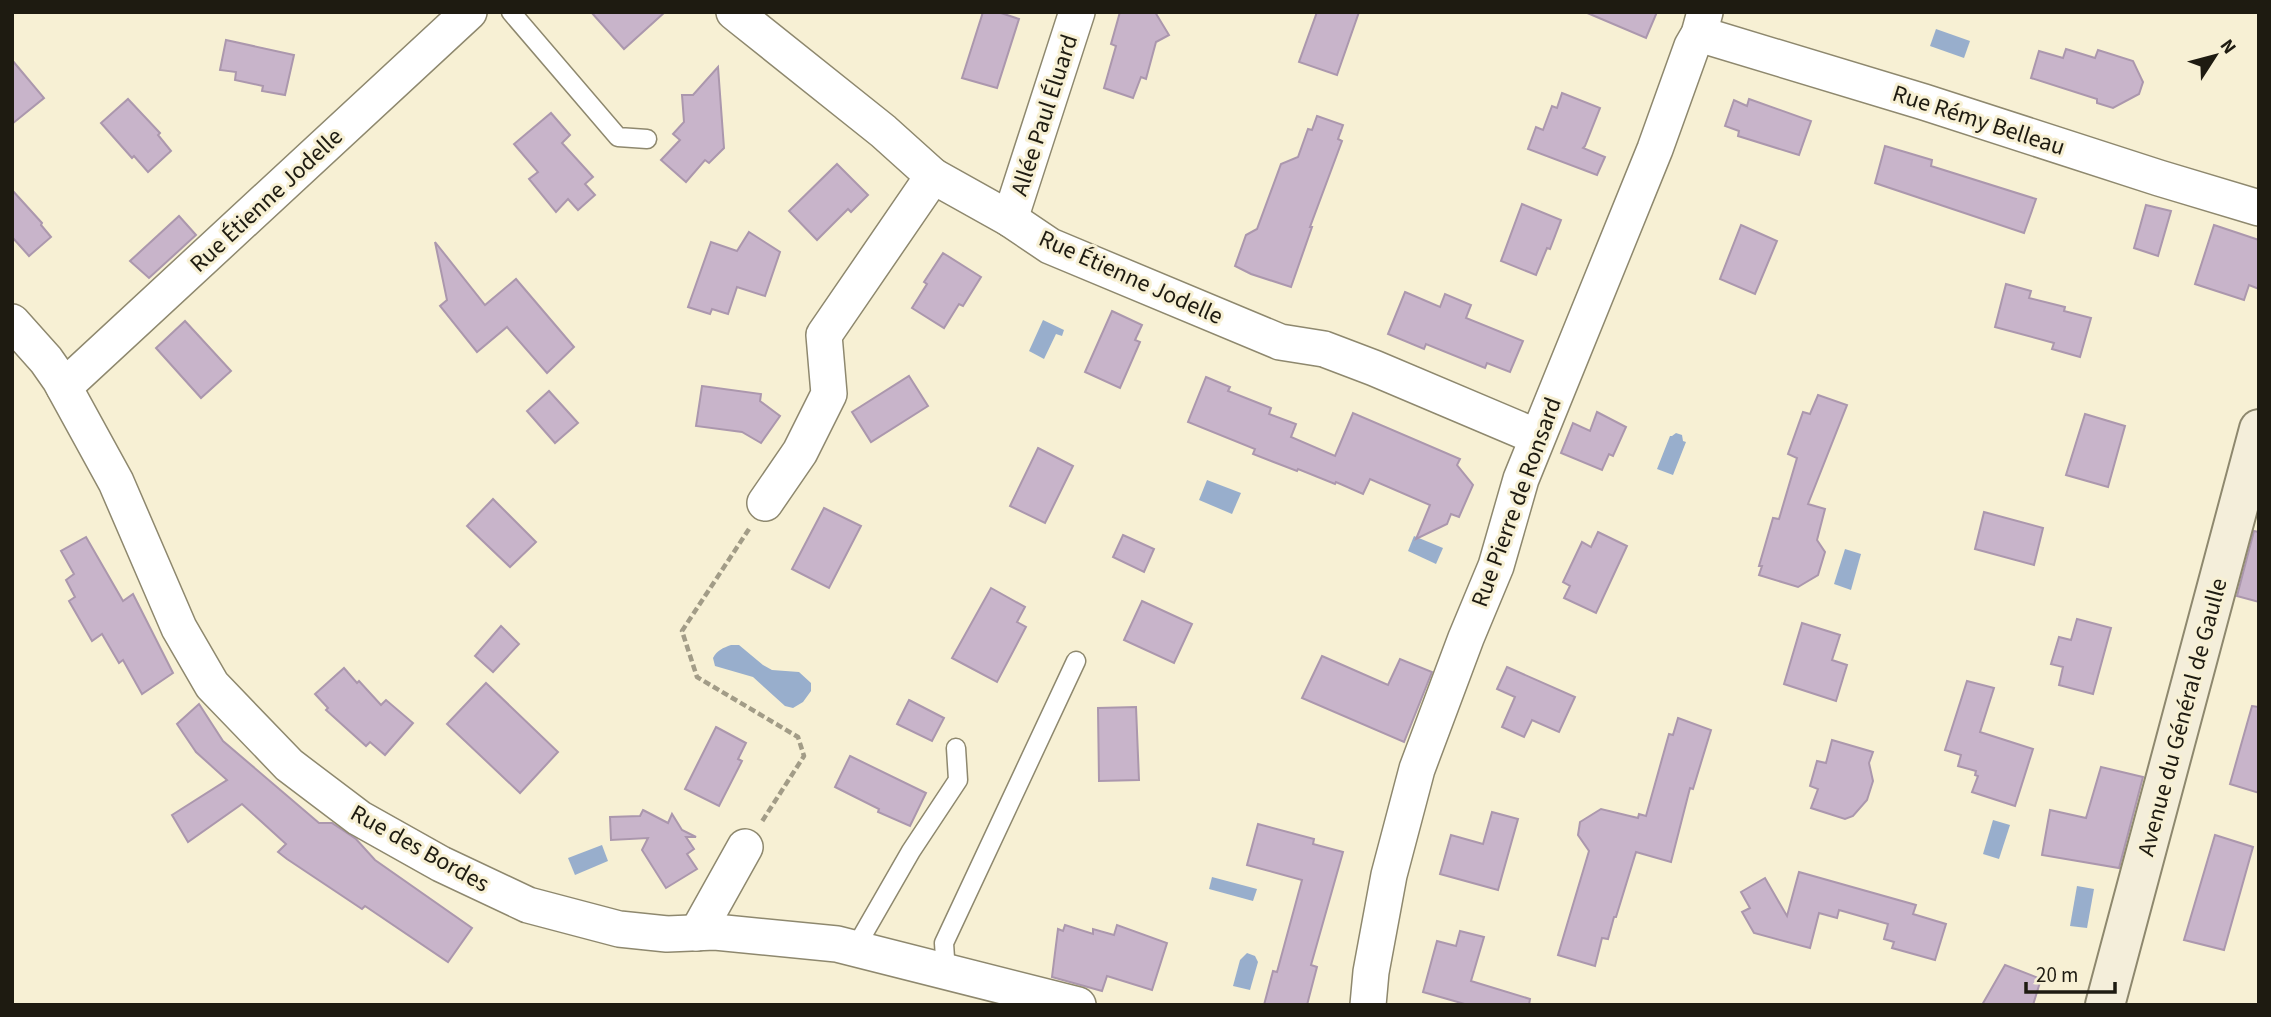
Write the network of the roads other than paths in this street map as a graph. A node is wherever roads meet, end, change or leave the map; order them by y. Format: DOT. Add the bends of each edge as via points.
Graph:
graph roads {
  1 [pos="469,12"];
  2 [pos="511,12"];
  3 [pos="734,12"];
  4 [pos="1077,12"];
  5 [pos="1702,23"];
  6 [pos="647,139"];
  7 [pos="933,176"];
  8 [pos="2259,208"];
  9 [pos="1010,219"];
  10 [pos="12,321"];
  11 [pos="64,387"];
  12 [pos="2259,429"];
  13 [pos="1537,437"];
  14 [pos="765,503"];
  15 [pos="1076,661"];
  16 [pos="956,748"];
  17 [pos="745,847"];
  18 [pos="697,933"];
  19 [pos="859,950"];
  20 [pos="946,973"];
  21 [pos="1078,1005"];
  22 [pos="1368,1005"];
  23 [pos="2105,1005"];
  1 -- 11 [label="street, Rue Étienne Jodelle"];
  2 -- 6 [label="lane" via="618,137"];
  3 -- 7 [label="street, Rue Étienne Jodelle"];
  4 -- 9 [label="street, Allée Paul Éluard"];
  5 -- 8 [label="street, Rue Rémy Belleau" via="1937,106"];
  5 -- 13 [label="street, Rue Pierre de Ronsard"];
  7 -- 9 [label="street, Rue Étienne Jodelle"];
  7 -- 14 [label="street" via="824,335 829,394 800,452"];
  9 -- 13 [label="street, Rue Étienne Jodelle" via="1050,246 1200,309 1280,342 1349,358"];
  10 -- 11 [label="street, Rue des Bordes"];
  11 -- 18 [label="street, Rue des Bordes" via="116,482 200,667 220,695 289,765 359,818 528,905 619,929"];
  12 -- 23 [label="street, Avenue du Général de Gaulle"];
  13 -- 22 [label="street, Rue Pierre de Ronsard" via="1496,566 1417,769 1389,875"];
  15 -- 20 [label="lane" via="944,943"];
  16 -- 19 [label="lane" via="958,780 911,851 861,938"];
  17 -- 18 [label="street"];
  18 -- 19 [label="street, Rue des Bordes" via="837,944"];
  19 -- 20 [label="street, Rue des Bordes"];
  20 -- 21 [label="street, Rue des Bordes"];
}
